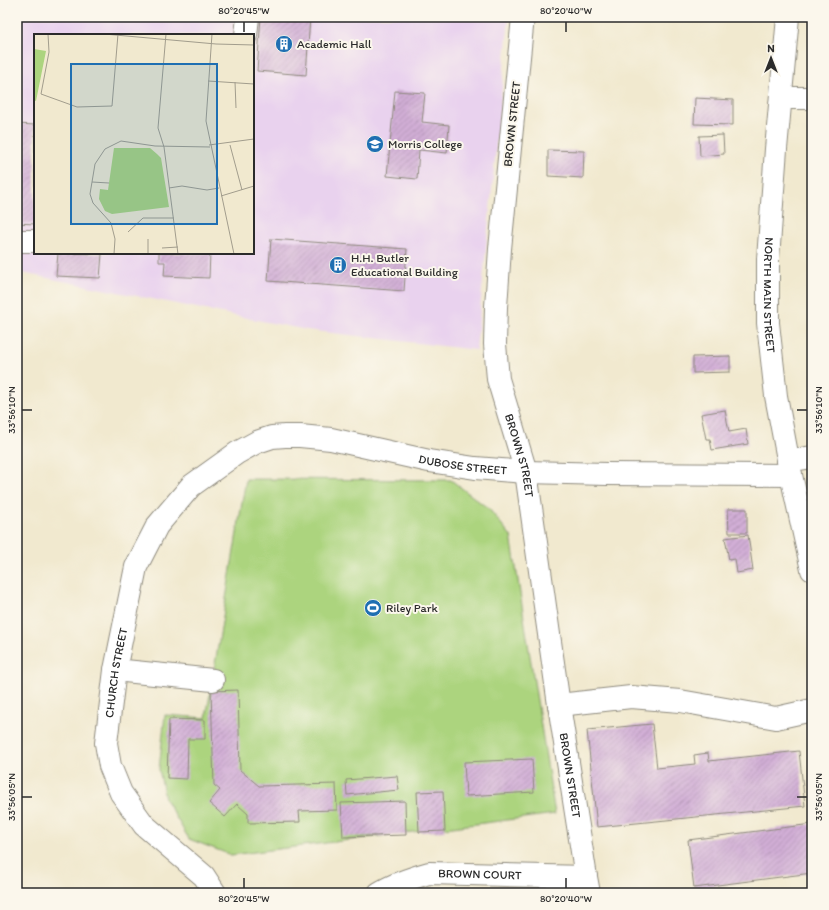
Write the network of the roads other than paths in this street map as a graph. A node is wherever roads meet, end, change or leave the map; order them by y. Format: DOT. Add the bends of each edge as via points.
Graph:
graph roads {
  1 [pos="248,17"];
  2 [pos="523,17"];
  3 [pos="788,17"];
  4 [pos="246,34"];
  5 [pos="781,98"];
  6 [pos="812,98"];
  7 [pos="17,240"];
  8 [pos="34,241"];
  9 [pos="237,453"];
  10 [pos="812,457"];
  11 [pos="790,468"];
  12 [pos="526,472"];
  13 [pos="812,570"];
  14 [pos="115,670"];
  15 [pos="212,680"];
  16 [pos="559,705"];
  17 [pos="812,710"];
  18 [pos="587,885"];
  19 [pos="215,893"];
  20 [pos="379,893"];
  1 -- 4 [label="street"];
  2 -- 12 [label="street, BROWN STREET" via="500,249 495,344 498,379"];
  3 -- 5 [label="street, NORTH MAIN STREET"];
  5 -- 6 [label="street"];
  5 -- 11 [label="street, NORTH MAIN STREET" via="768,259 768,323 776,396"];
  7 -- 8 [label="street"];
  9 -- 12 [label="street, DUBOSE STREET" via="272,437 300,436 331,439 429,461"];
  9 -- 14 [label="street, CHURCH STREET" via="191,486 157,526 136,567"];
  10 -- 11 [label="street, DUBOSE STREET"];
  11 -- 12 [label="street, DUBOSE STREET" via="615,474"];
  11 -- 13 [label="street, NORTH MAIN STREET"];
  12 -- 16 [label="street, BROWN STREET"];
  14 -- 15 [label="street"];
  14 -- 19 [label="street, CHURCH STREET" via="106,743 110,766 121,793 144,825 204,876"];
  16 -- 17 [label="street" via="631,697 680,701 776,718"];
  16 -- 18 [label="street, BROWN STREET"];
  18 -- 20 [label="street, BROWN COURT" via="429,873 390,886"];
}
